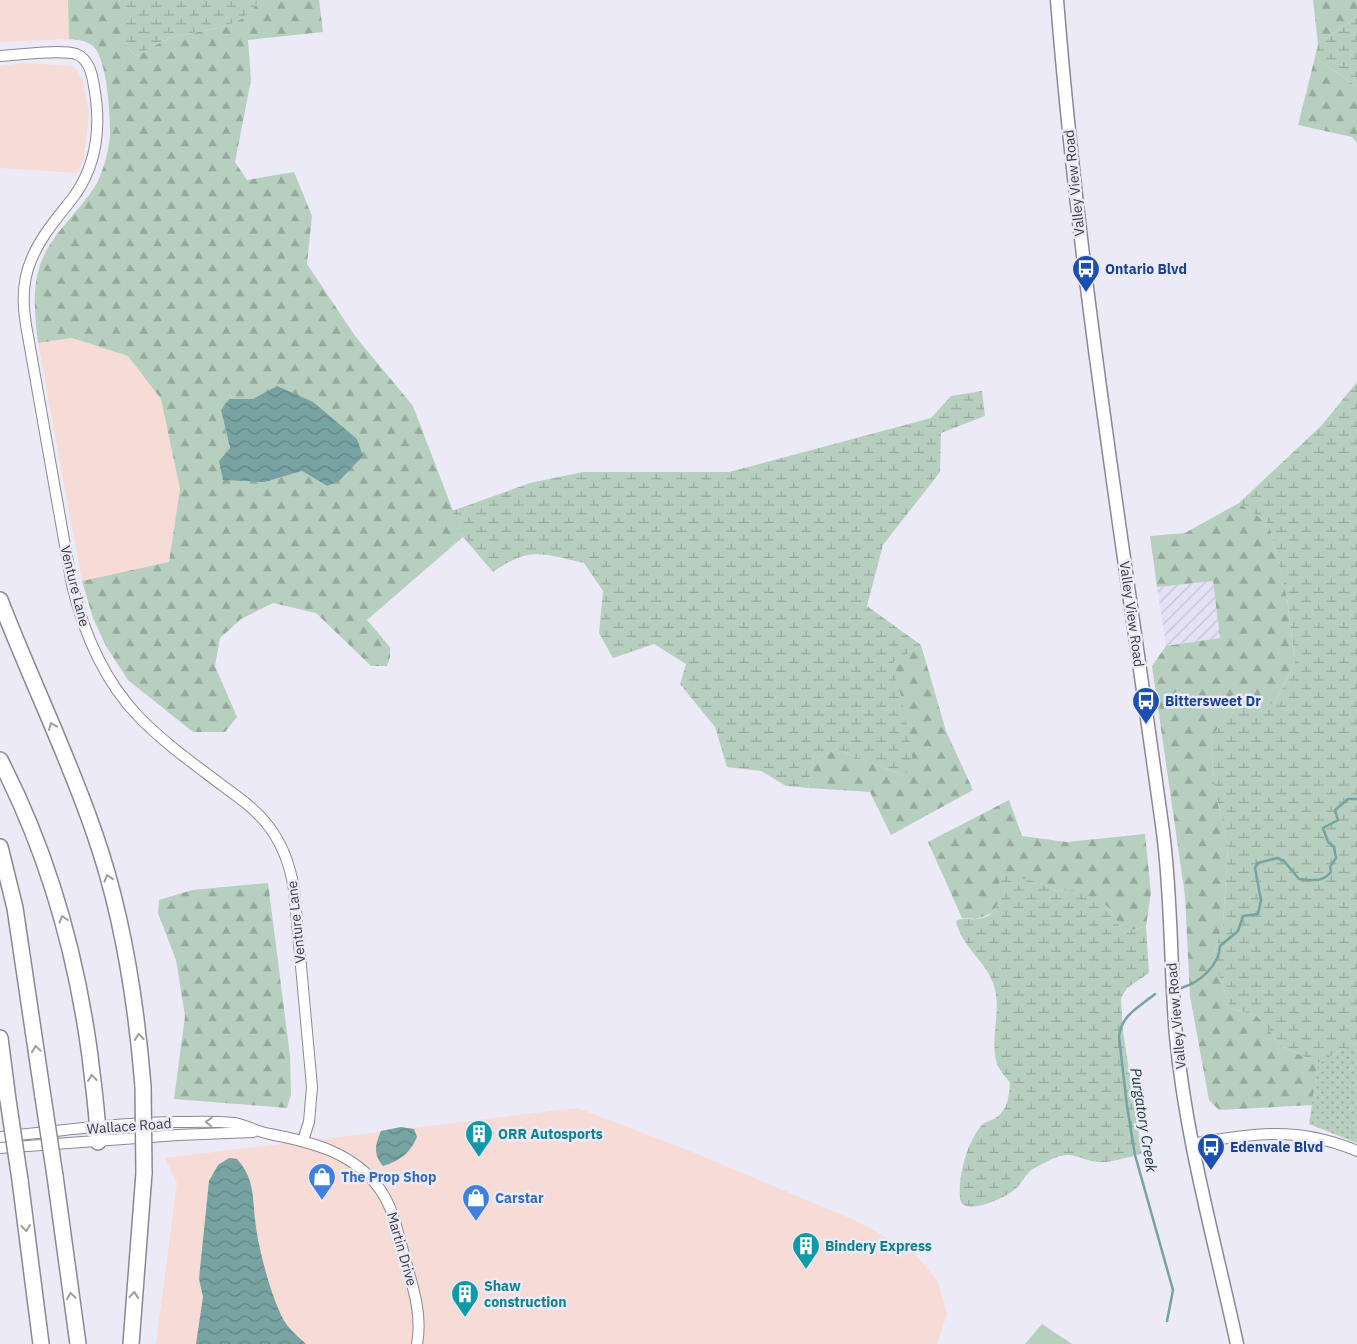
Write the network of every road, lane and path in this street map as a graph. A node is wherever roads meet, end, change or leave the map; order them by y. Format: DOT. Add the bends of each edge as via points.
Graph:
graph roads {
  1 [pos="1057,0"];
  2 [pos="0,56"];
  3 [pos="0,600"];
  4 [pos="0,760"];
  5 [pos="0,847"];
  6 [pos="0,1038"];
  7 [pos="98,1126"];
  8 [pos="256,1131"];
  9 [pos="0,1137"];
  10 [pos="303,1140"];
  11 [pos="98,1142"];
  12 [pos="1192,1144"];
  13 [pos="0,1148"];
  14 [pos="1357,1151"];
  15 [pos="41,1344"];
  16 [pos="78,1344"];
  17 [pos="131,1344"];
  18 [pos="418,1344"];
  19 [pos="1237,1344"];
  1 -- 12 [label="main road, Valley View Road" via="1090,314 1169,884 1176,1039"];
  2 -- 10 [label="street, Venture Lane" via="67,52 84,59 91,71 98,131 91,165 76,194 38,246 23,289 24,317 72,585 92,648 117,691 151,729 250,807 266,823 284,853 294,889 312,1087 309,1122"];
  17 -- 3 [label="highway, one-way, bridge" via="144,1173 143,1086 132,983 111,885 78,788"];
  7 -- 4 [label="highway, one-way" via="88,1041 65,928 33,829"];
  16 -- 5 [label="highway, one-way, bridge" via="17,918"];
  6 -- 15 [label="highway, one-way, bridge"];
  8 -- 7 [label="street, Wallace Road, one-way" via="236,1123"];
  7 -- 9 [label="street, Wallace Road"];
  7 -- 11 [label="highway"];
  8 -- 10 [label="street, Wallace Road"];
  8 -- 11 [label="street, Wallace Road"];
  10 -- 18 [label="street, Martin Drive" via="351,1161 365,1172 389,1204 417,1302"];
  11 -- 13 [label="street, Wallace Road"];
  12 -- 14 [label="street" via="1294,1133"];
  12 -- 19 [label="main road, Valley View Road"];
}
